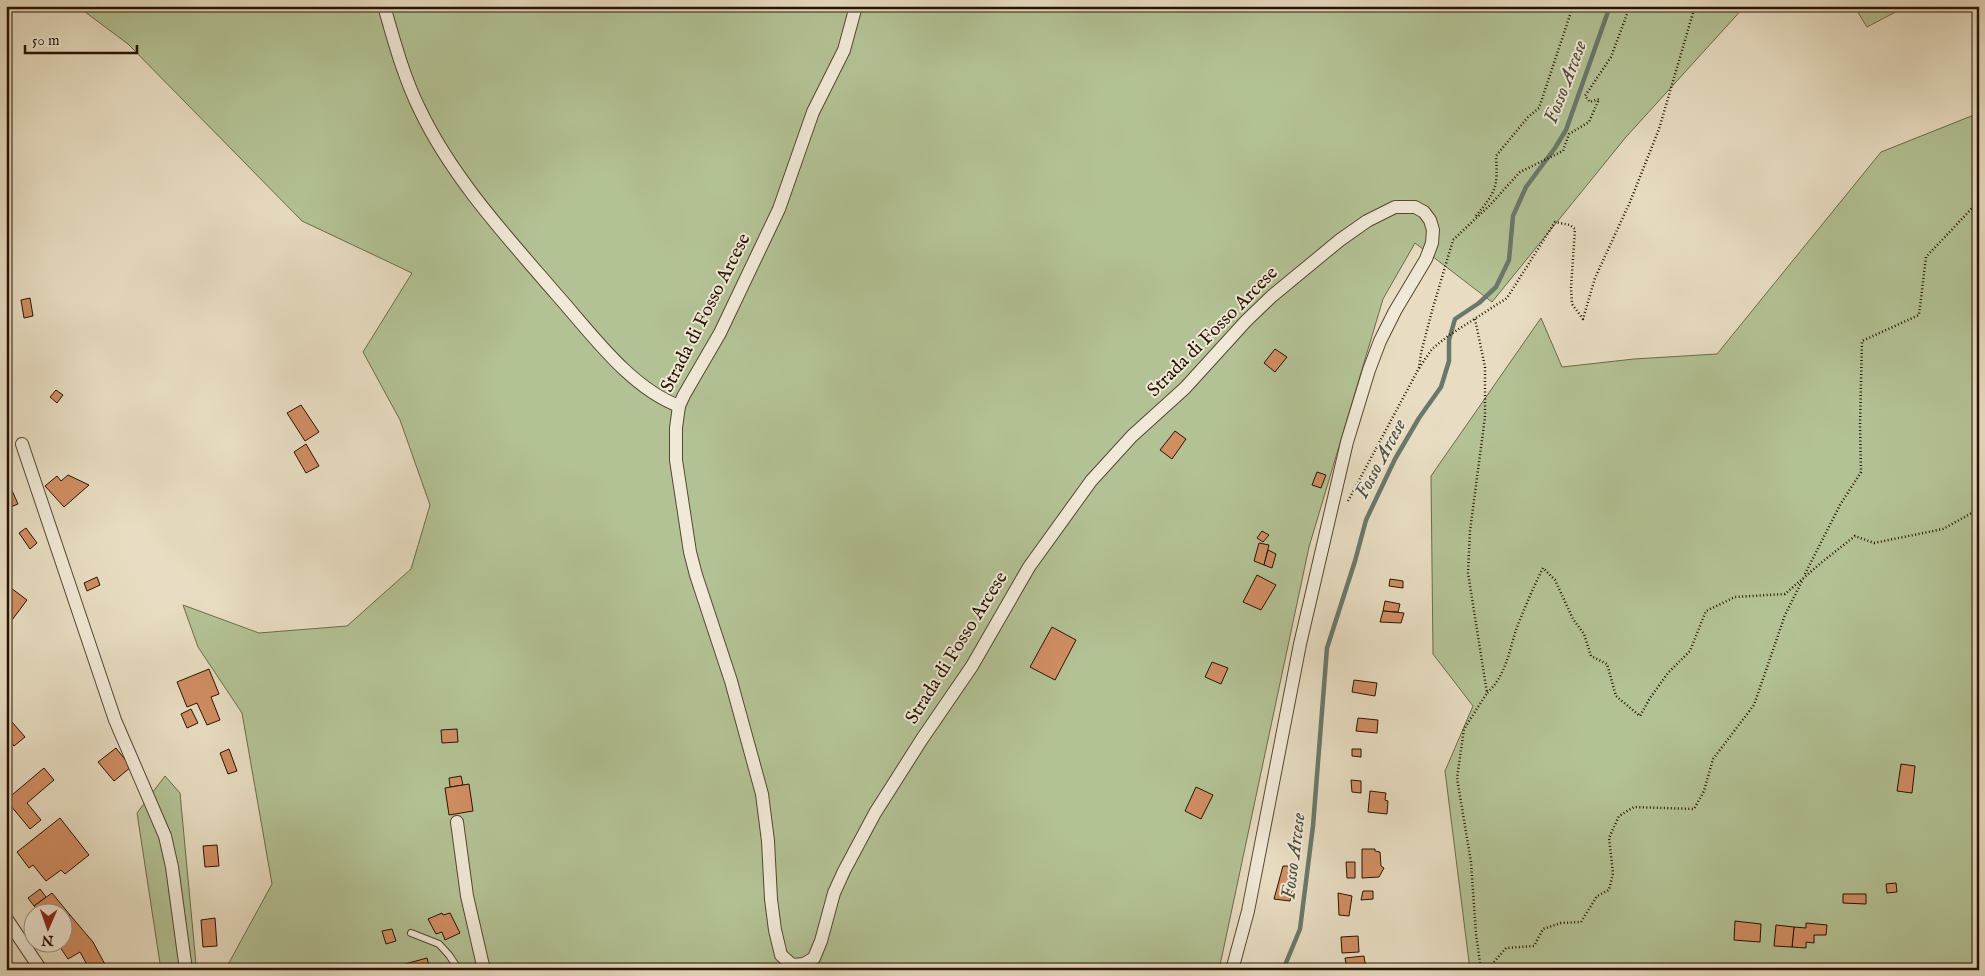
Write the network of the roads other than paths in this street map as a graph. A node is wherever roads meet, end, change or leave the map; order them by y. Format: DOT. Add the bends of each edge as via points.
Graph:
graph roads {
  1 [pos="384,6"];
  2 [pos="856,6"];
  3 [pos="679,406"];
  4 [pos="22,444"];
  5 [pos="458,822"];
  6 [pos="6,918"];
  7 [pos="411,933"];
  8 [pos="792,967"];
  9 [pos="41,970"];
  10 [pos="186,970"];
  11 [pos="459,970"];
  12 [pos="484,970"];
  13 [pos="1232,970"];
  1 -- 3 [label="street" via="420,110 457,171 603,348 652,393"];
  2 -- 3 [label="street, Strada di Fosso Arcese" via="844,50 813,112 776,217 722,328"];
  3 -- 8 [label="street, Strada di Fosso Arcese" via="676,452 687,539 760,785 766,818 775,930 781,955"];
  4 -- 10 [label="street" via="112,712 165,836"];
  5 -- 12 [label="street" via="467,896"];
  6 -- 9 [label="street"];
  7 -- 11 [label="lane" via="439,944"];
  8 -- 13 [label="street, Strada di Fosso Arcese" via="814,958 834,893 875,814 972,666 1029,567 1091,481 1272,296 1367,221 1396,208 1414,207 1430,220 1431,249 1395,311 1369,370 1347,442 1300,644 1248,911"];
}
